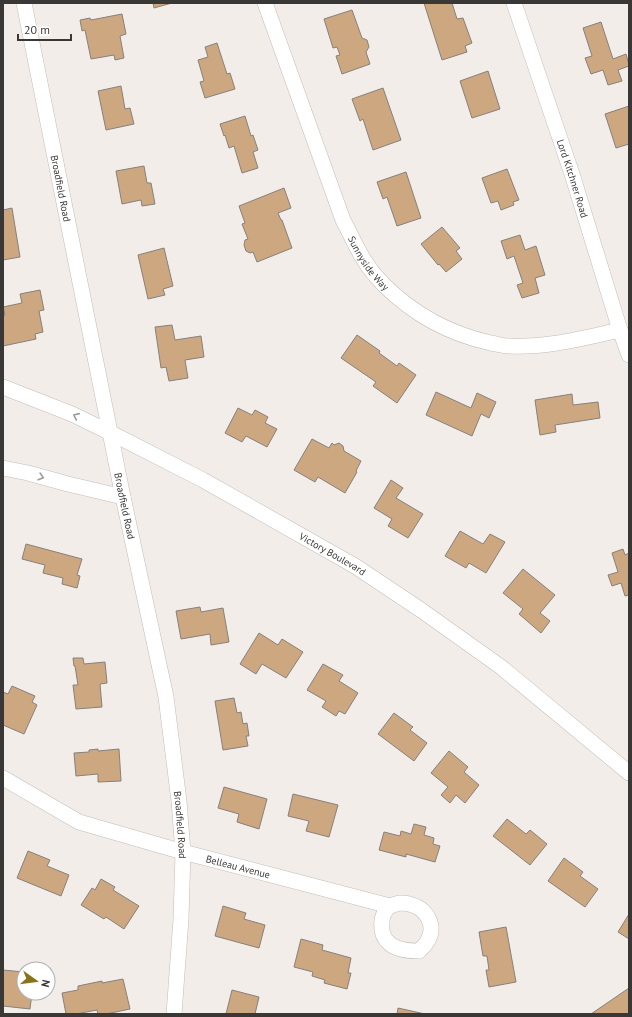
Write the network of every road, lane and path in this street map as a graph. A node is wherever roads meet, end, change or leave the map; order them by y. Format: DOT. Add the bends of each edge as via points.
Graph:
graph roads {
  1 [pos="24,3"];
  2 [pos="265,3"];
  3 [pos="514,3"];
  4 [pos="620,330"];
  5 [pos="629,355"];
  6 [pos="3,387"];
  7 [pos="111,433"];
  8 [pos="3,468"];
  9 [pos="123,497"];
  10 [pos="629,773"];
  11 [pos="3,778"];
  12 [pos="183,852"];
  13 [pos="390,906"];
  14 [pos="174,1014"];
  1 -- 7 [label="street, Broadfield Road"];
  2 -- 4 [label="street, Sunnyside Way" via="343,220 371,271 396,296 423,317 449,330 480,341 508,346 538,346"];
  3 -- 4 [label="street, Lord Kitchner Road" via="572,174"];
  4 -- 5 [label="street, Lord Kitchner Road"];
  7 -- 6 [label="street, Victory Boulevard, one-way" via="72,414"];
  7 -- 9 [label="street, Broadfield Road"];
  7 -- 10 [label="street, Victory Boulevard" via="203,480 361,570 501,667"];
  8 -- 9 [label="street, one-way"];
  9 -- 12 [label="street, Broadfield Road" via="166,697"];
  11 -- 12 [label="street, Belleau Avenue" via="79,822"];
  12 -- 13 [label="street, Belleau Avenue"];
  12 -- 14 [label="street, Broadfield Road"];
}
